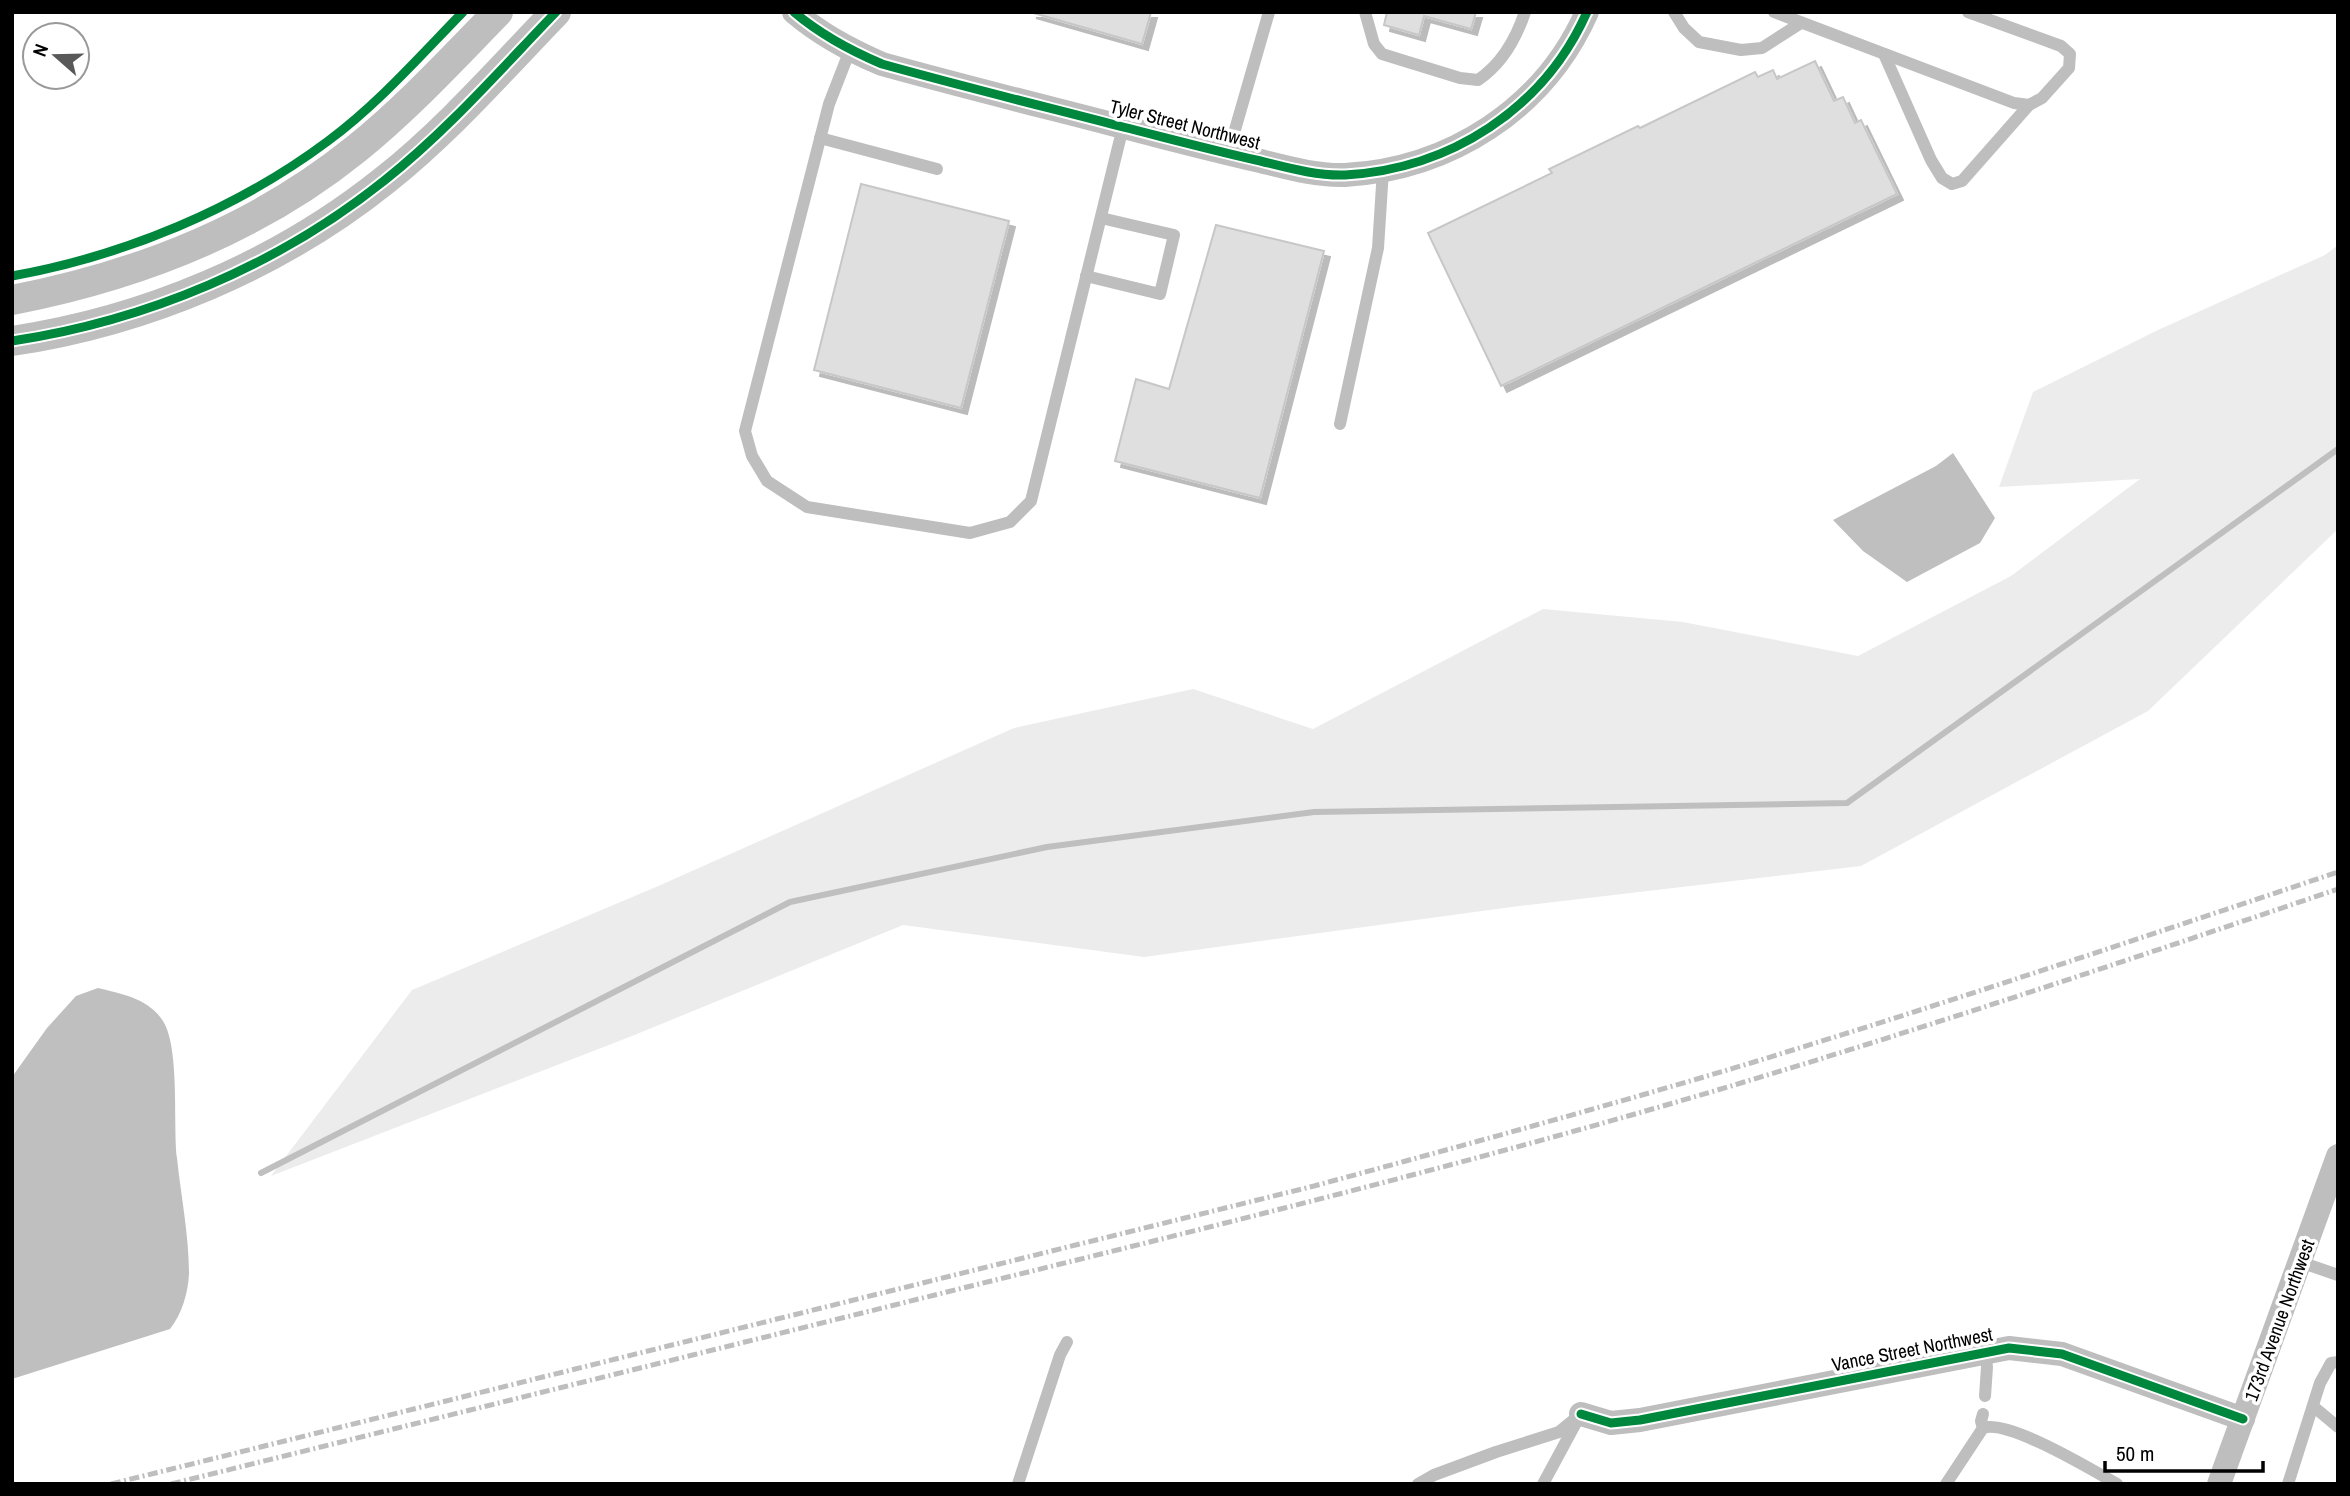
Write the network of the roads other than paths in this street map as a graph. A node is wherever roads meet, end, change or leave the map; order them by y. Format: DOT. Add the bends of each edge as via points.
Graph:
graph roads {
  1 [pos="498,12"];
  2 [pos="556,12"];
  3 [pos="794,12"];
  4 [pos="1269,12"];
  5 [pos="1365,12"];
  6 [pos="1525,12"];
  7 [pos="1587,12"];
  8 [pos="1674,12"];
  9 [pos="1774,12"];
  10 [pos="1968,12"];
  11 [pos="1801,23"];
  12 [pos="850,50"];
  13 [pos="1884,54"];
  14 [pos="2029,105"];
  15 [pos="1123,127"];
  16 [pos="820,138"];
  17 [pos="1228,154"];
  18 [pos="937,169"];
  19 [pos="1383,170"];
  20 [pos="1101,218"];
  21 [pos="1086,276"];
  22 [pos="12,300"];
  23 [pos="12,341"];
  24 [pos="1340,424"];
  25 [pos="2338,1156"];
  26 [pos="2300,1262"];
  27 [pos="2338,1275"];
  28 [pos="1067,1342"];
  29 [pos="1985,1352"];
  30 [pos="2338,1362"];
  31 [pos="1986,1396"];
  32 [pos="2314,1407"];
  33 [pos="1983,1413"];
  34 [pos="1581,1414"];
  35 [pos="2243,1419"];
  36 [pos="2338,1427"];
  37 [pos="1983,1428"];
  38 [pos="1018,1484"];
  39 [pos="1418,1484"];
  40 [pos="1543,1484"];
  41 [pos="1946,1484"];
  42 [pos="2117,1484"];
  43 [pos="2220,1484"];
  44 [pos="2288,1484"];
  1 -- 22 [label="street" via="392,118 286,198 173,255 95,281"];
  2 -- 23 [label="street" via="449,124 387,179 319,227 245,268 167,302 85,327"];
  3 -- 12 [label="street, Tyler Street Northwest"];
  4 -- 17 [label="lane"];
  5 -- 6 [label="lane" via="1374,44 1382,54 1478,80 1511,47"];
  7 -- 19 [label="street, Tyler Street Northwest" via="1555,66 1525,102 1489,131 1420,162"];
  8 -- 11 [label="lane" via="1699,42 1741,51 1762,48"];
  9 -- 11 [label="lane"];
  10 -- 14 [label="lane" via="2061,46 2070,54 2069,68 2042,98"];
  11 -- 13 [label="lane"];
  12 -- 15 [label="street, Tyler Street Northwest" via="881,64"];
  12 -- 16 [label="lane"];
  13 -- 14 [label="lane"];
  13 -- 14 [label="lane" via="1931,160 1942,178 1952,184 1962,181"];
  15 -- 17 [label="street, Tyler Street Northwest"];
  15 -- 20 [label="lane"];
  16 -- 18 [label="lane"];
  16 -- 21 [label="lane" via="745,431 752,456 767,481 807,507 970,533 1010,522 1031,500"];
  17 -- 19 [label="street, Tyler Street Northwest" via="1302,171 1344,175"];
  19 -- 24 [label="lane" via="1378,248"];
  20 -- 21 [label="lane"];
  20 -- 21 [label="lane" via="1174,235 1160,294"];
  25 -- 26 [label="street, 173rd Avenue Northwest"];
  26 -- 27 [label="lane"];
  26 -- 35 [label="street, 173rd Avenue Northwest"];
  28 -- 38 [label="lane"];
  29 -- 31 [label="lane"];
  29 -- 34 [label="street, Vance Street Northwest" via="1640,1420 1611,1423"];
  29 -- 35 [label="street, Vance Street Northwest" via="2009,1348 2062,1354"];
  30 -- 32 [label="lane" via="2326,1371"];
  32 -- 36 [label="lane"];
  32 -- 44 [label="lane"];
  33 -- 37 [label="lane"];
  34 -- 39 [label="lane" via="1559,1432"];
  34 -- 40 [label="lane"];
  35 -- 43 [label="street, 173rd Avenue Northwest"];
  37 -- 41 [label="lane"];
  37 -- 42 [label="lane" via="1998,1426 2020,1433"];
}
